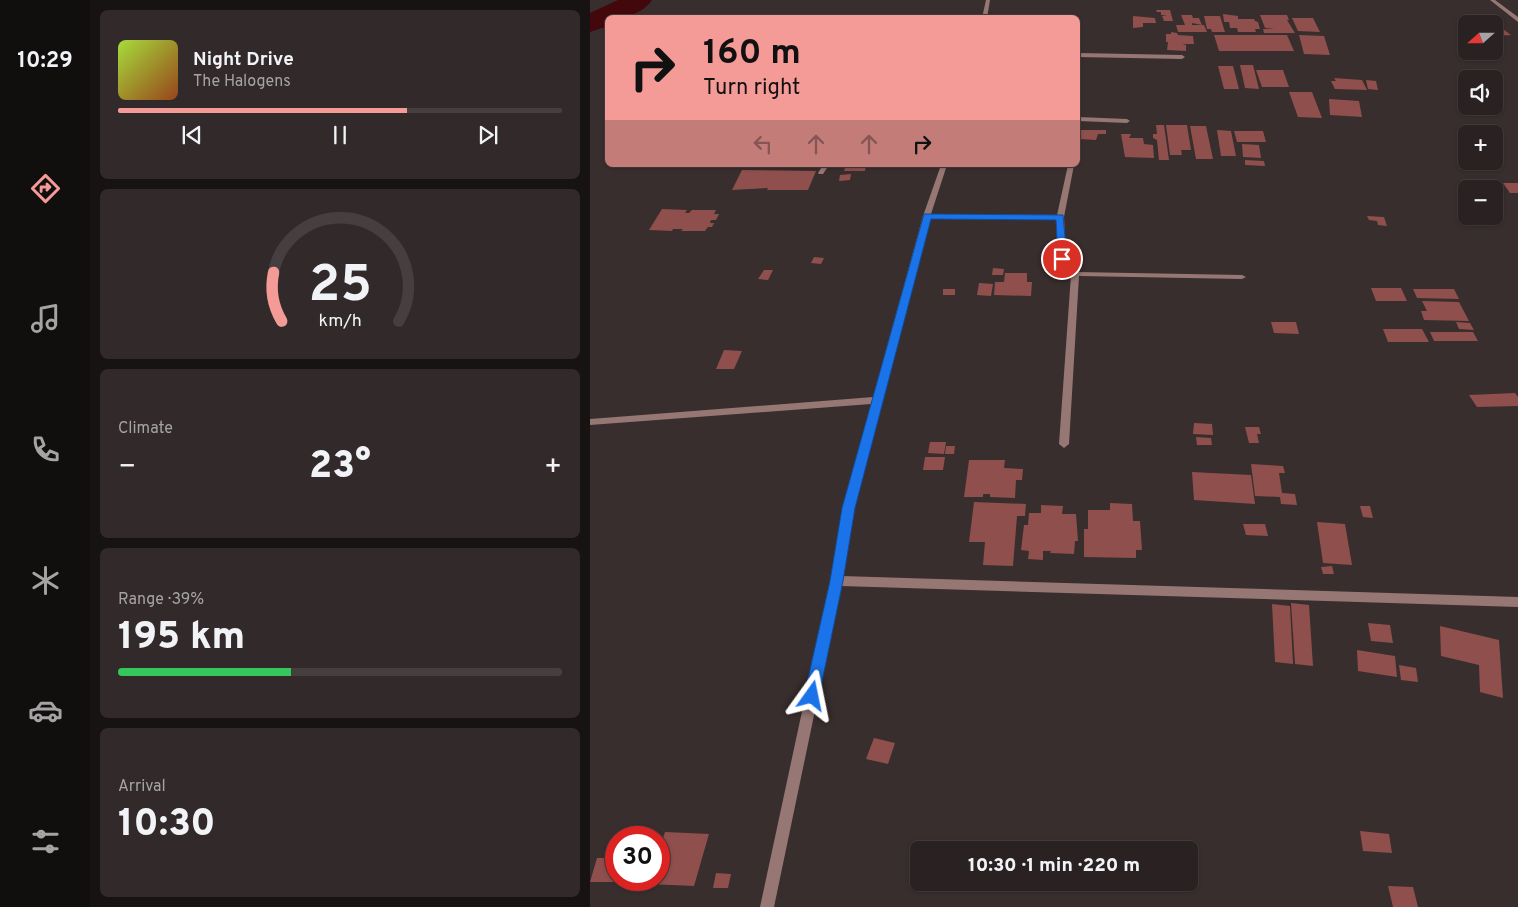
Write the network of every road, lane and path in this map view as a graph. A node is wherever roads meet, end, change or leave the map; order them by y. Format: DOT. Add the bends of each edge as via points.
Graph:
graph roads {
  1 [pos="988,0"];
  2 [pos="1492,0"];
  3 [pos="985,15"];
  4 [pos="1518,20"];
  5 [pos="1080,55"];
  6 [pos="1182,57"];
  7 [pos="1080,119"];
  8 [pos="1127,121"];
  9 [pos="825,167"];
  10 [pos="943,167"];
  11 [pos="1071,167"];
  12 [pos="821,173"];
  13 [pos="927,216"];
  14 [pos="1060,217"];
  15 [pos="1075,274"];
  16 [pos="1242,277"];
  17 [pos="878,400"];
  18 [pos="590,422"];
  19 [pos="1064,444"];
  20 [pos="836,581"];
  21 [pos="1518,602"];
  22 [pos="767,907"];
  1 -- 3 [label="street"];
  2 -- 4 [label="street"];
  5 -- 6 [label="street"];
  7 -- 8 [label="street"];
  9 -- 12 [label="street"];
  10 -- 13 [label="street"];
  11 -- 14 [label="street"];
  13 -- 14 [label="street"];
  13 -- 17 [label="street"];
  14 -- 15 [label="street" via="1062,259"];
  15 -- 16 [label="street"];
  15 -- 19 [label="street"];
  17 -- 18 [label="street"];
  17 -- 20 [label="street" via="848,508"];
  20 -- 21 [label="street"];
  20 -- 22 [label="street"];
}
